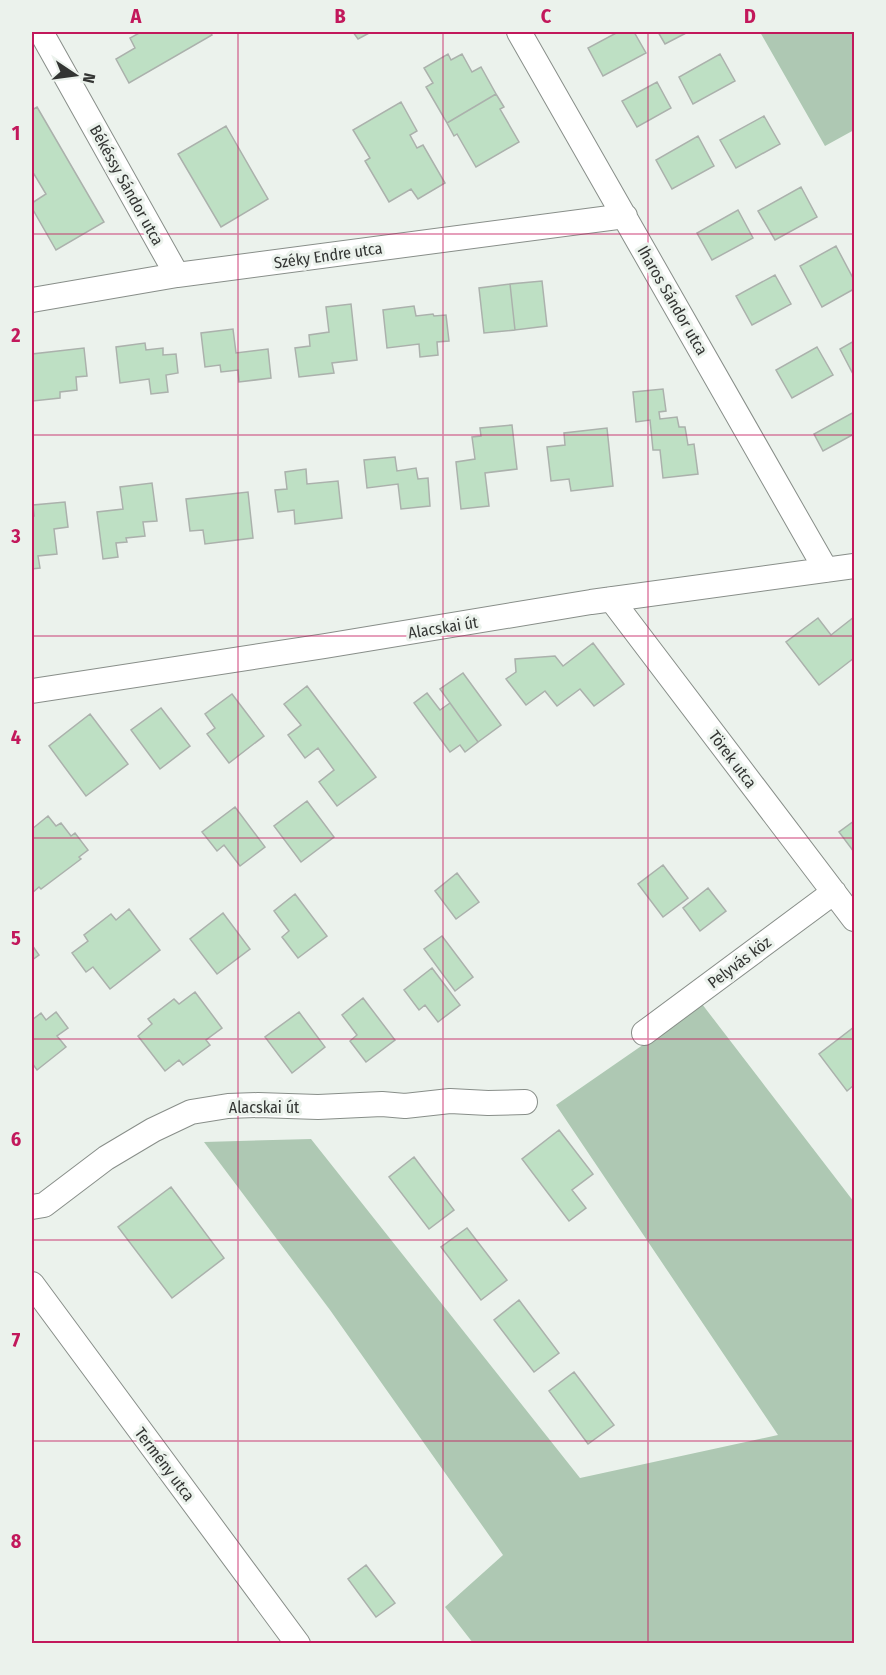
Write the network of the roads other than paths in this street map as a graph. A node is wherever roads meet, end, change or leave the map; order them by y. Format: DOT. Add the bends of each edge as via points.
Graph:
graph roads {
  1 [pos="41,32"];
  2 [pos="519,32"];
  3 [pos="625,216"];
  4 [pos="177,275"];
  5 [pos="32,300"];
  6 [pos="855,566"];
  7 [pos="826,570"];
  8 [pos="611,599"];
  9 [pos="32,691"];
  10 [pos="834,892"];
  11 [pos="855,919"];
  12 [pos="644,1033"];
  13 [pos="525,1102"];
  14 [pos="32,1207"];
  15 [pos="32,1284"];
  16 [pos="298,1644"];
  1 -- 4 [label="street, Békéssy Sándor utca"];
  2 -- 3 [label="street, Iharos Sándor utca"];
  3 -- 4 [label="street, Széky Endre utca"];
  3 -- 7 [label="street, Iharos Sándor utca"];
  4 -- 5 [label="street, Széky Endre utca"];
  6 -- 7 [label="street, Alacskai út"];
  7 -- 8 [label="street, Alacskai út"];
  8 -- 9 [label="street, Alacskai út"];
  8 -- 10 [label="street, Törek utca"];
  10 -- 11 [label="street, Törek utca"];
  10 -- 12 [label="street, Pelyvás köz"];
  13 -- 14 [label="street, Alacskai út" via="258,1105 191,1112 106,1158 44,1205"];
  15 -- 16 [label="street, Termény utca"];
}
